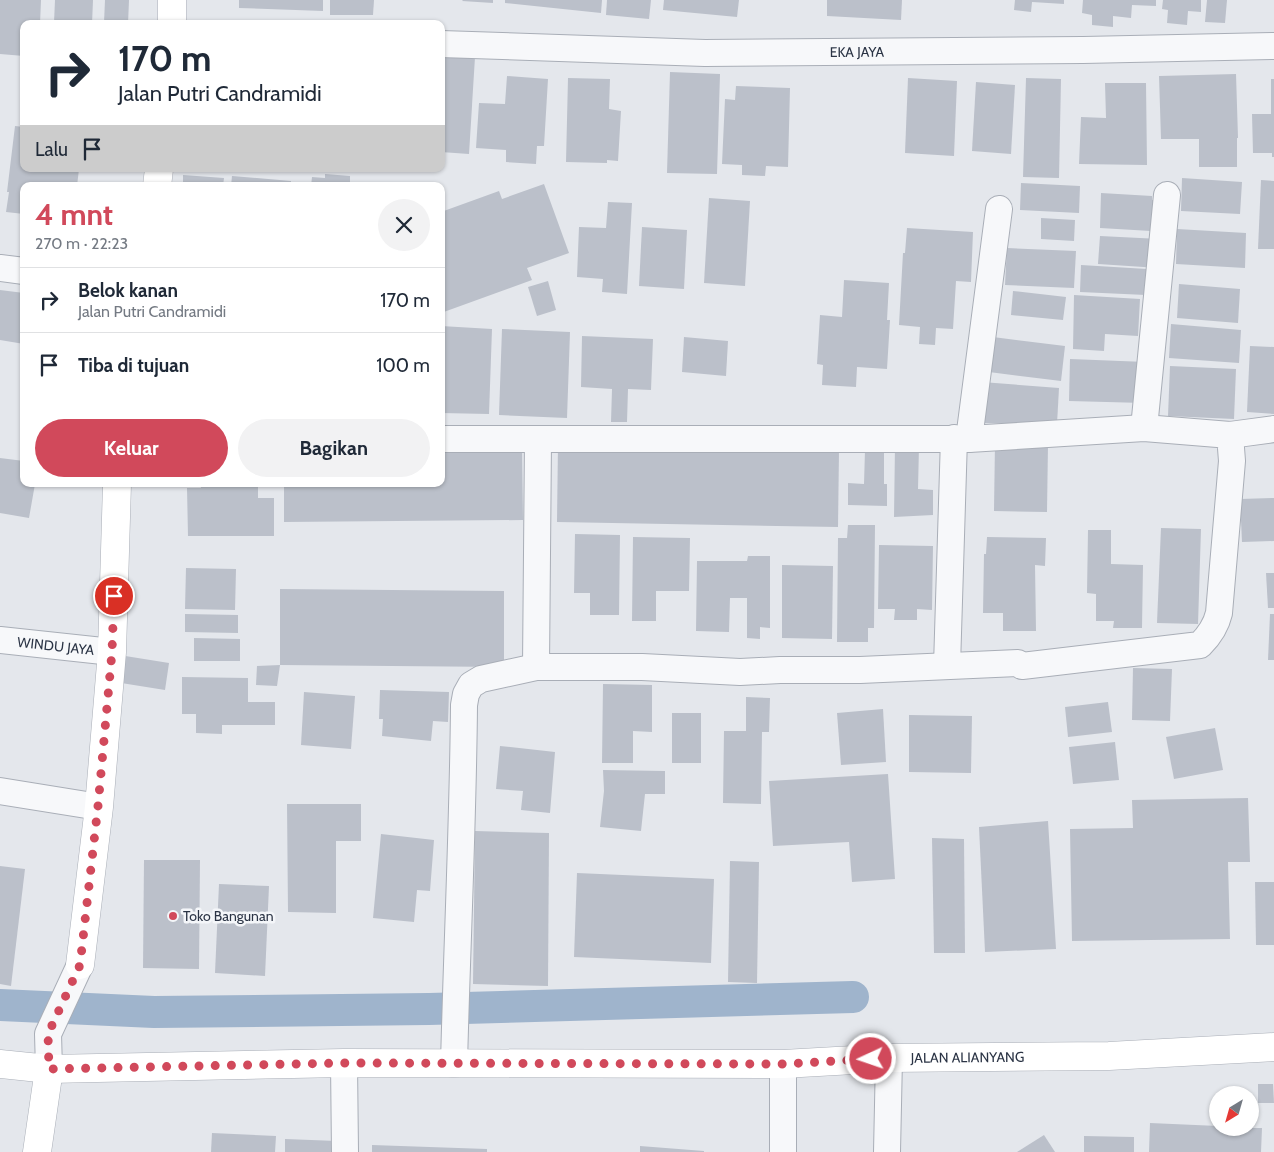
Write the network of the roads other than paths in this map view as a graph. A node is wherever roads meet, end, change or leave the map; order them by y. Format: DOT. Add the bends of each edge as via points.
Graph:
graph roads {
  1 [pos="172,0"];
  2 [pos="172,20"];
  3 [pos="445,44"];
  4 [pos="1274,46"];
  5 [pos="1167,195"];
  6 [pos="999,209"];
  7 [pos="0,268"];
  8 [pos="20,270"];
  9 [pos="1144,428"];
  10 [pos="1274,429"];
  11 [pos="1230,435"];
  12 [pos="961,438"];
  13 [pos="445,439"];
  14 [pos="538,440"];
  15 [pos="117,487"];
  16 [pos="0,640"];
  17 [pos="112,652"];
  18 [pos="946,666"];
  19 [pos="536,667"];
  20 [pos="0,791"];
  21 [pos="98,806"];
  22 [pos="80,965"];
  23 [pos="1274,1047"];
  24 [pos="454,1053"];
  25 [pos="889,1058"];
  26 [pos="344,1063"];
  27 [pos="0,1064"];
  28 [pos="783,1064"];
  29 [pos="49,1069"];
  30 [pos="37,1152"];
  31 [pos="345,1152"];
  32 [pos="782,1152"];
  33 [pos="887,1152"];
  1 -- 2 [label="street"];
  3 -- 4 [label="street, EKA JAYA" via="705,53"];
  5 -- 9 [label="street"];
  6 -- 12 [label="street"];
  7 -- 8 [label="street"];
  9 -- 11 [label="street"];
  9 -- 12 [label="street"];
  10 -- 11 [label="street"];
  11 -- 18 [label="street" via="1232,461 1219,613 1216,624 1200,645 1022,666 1018,663"];
  12 -- 14 [label="street"];
  12 -- 18 [label="street"];
  13 -- 14 [label="street"];
  14 -- 19 [label="street"];
  15 -- 17 [label="street"];
  16 -- 17 [label="street, WINDU JAYA"];
  17 -- 21 [label="street"];
  18 -- 19 [label="street" via="740,672 642,667"];
  19 -- 24 [label="street" via="481,679 471,685 466,694"];
  20 -- 21 [label="street"];
  21 -- 22 [label="street"];
  22 -- 29 [label="street" via="48,1034"];
  23 -- 25 [label="street, JALAN ALIANYANG" via="1109,1056"];
  24 -- 26 [label="street, JALAN ALIANYANG"];
  24 -- 28 [label="street, JALAN ALIANYANG"];
  25 -- 28 [label="street, JALAN ALIANYANG"];
  25 -- 33 [label="street"];
  26 -- 29 [label="street, JALAN ALIANYANG"];
  26 -- 31 [label="street"];
  27 -- 29 [label="street, JALAN ALIANYANG"];
  28 -- 32 [label="street"];
  29 -- 30 [label="street"];
}
